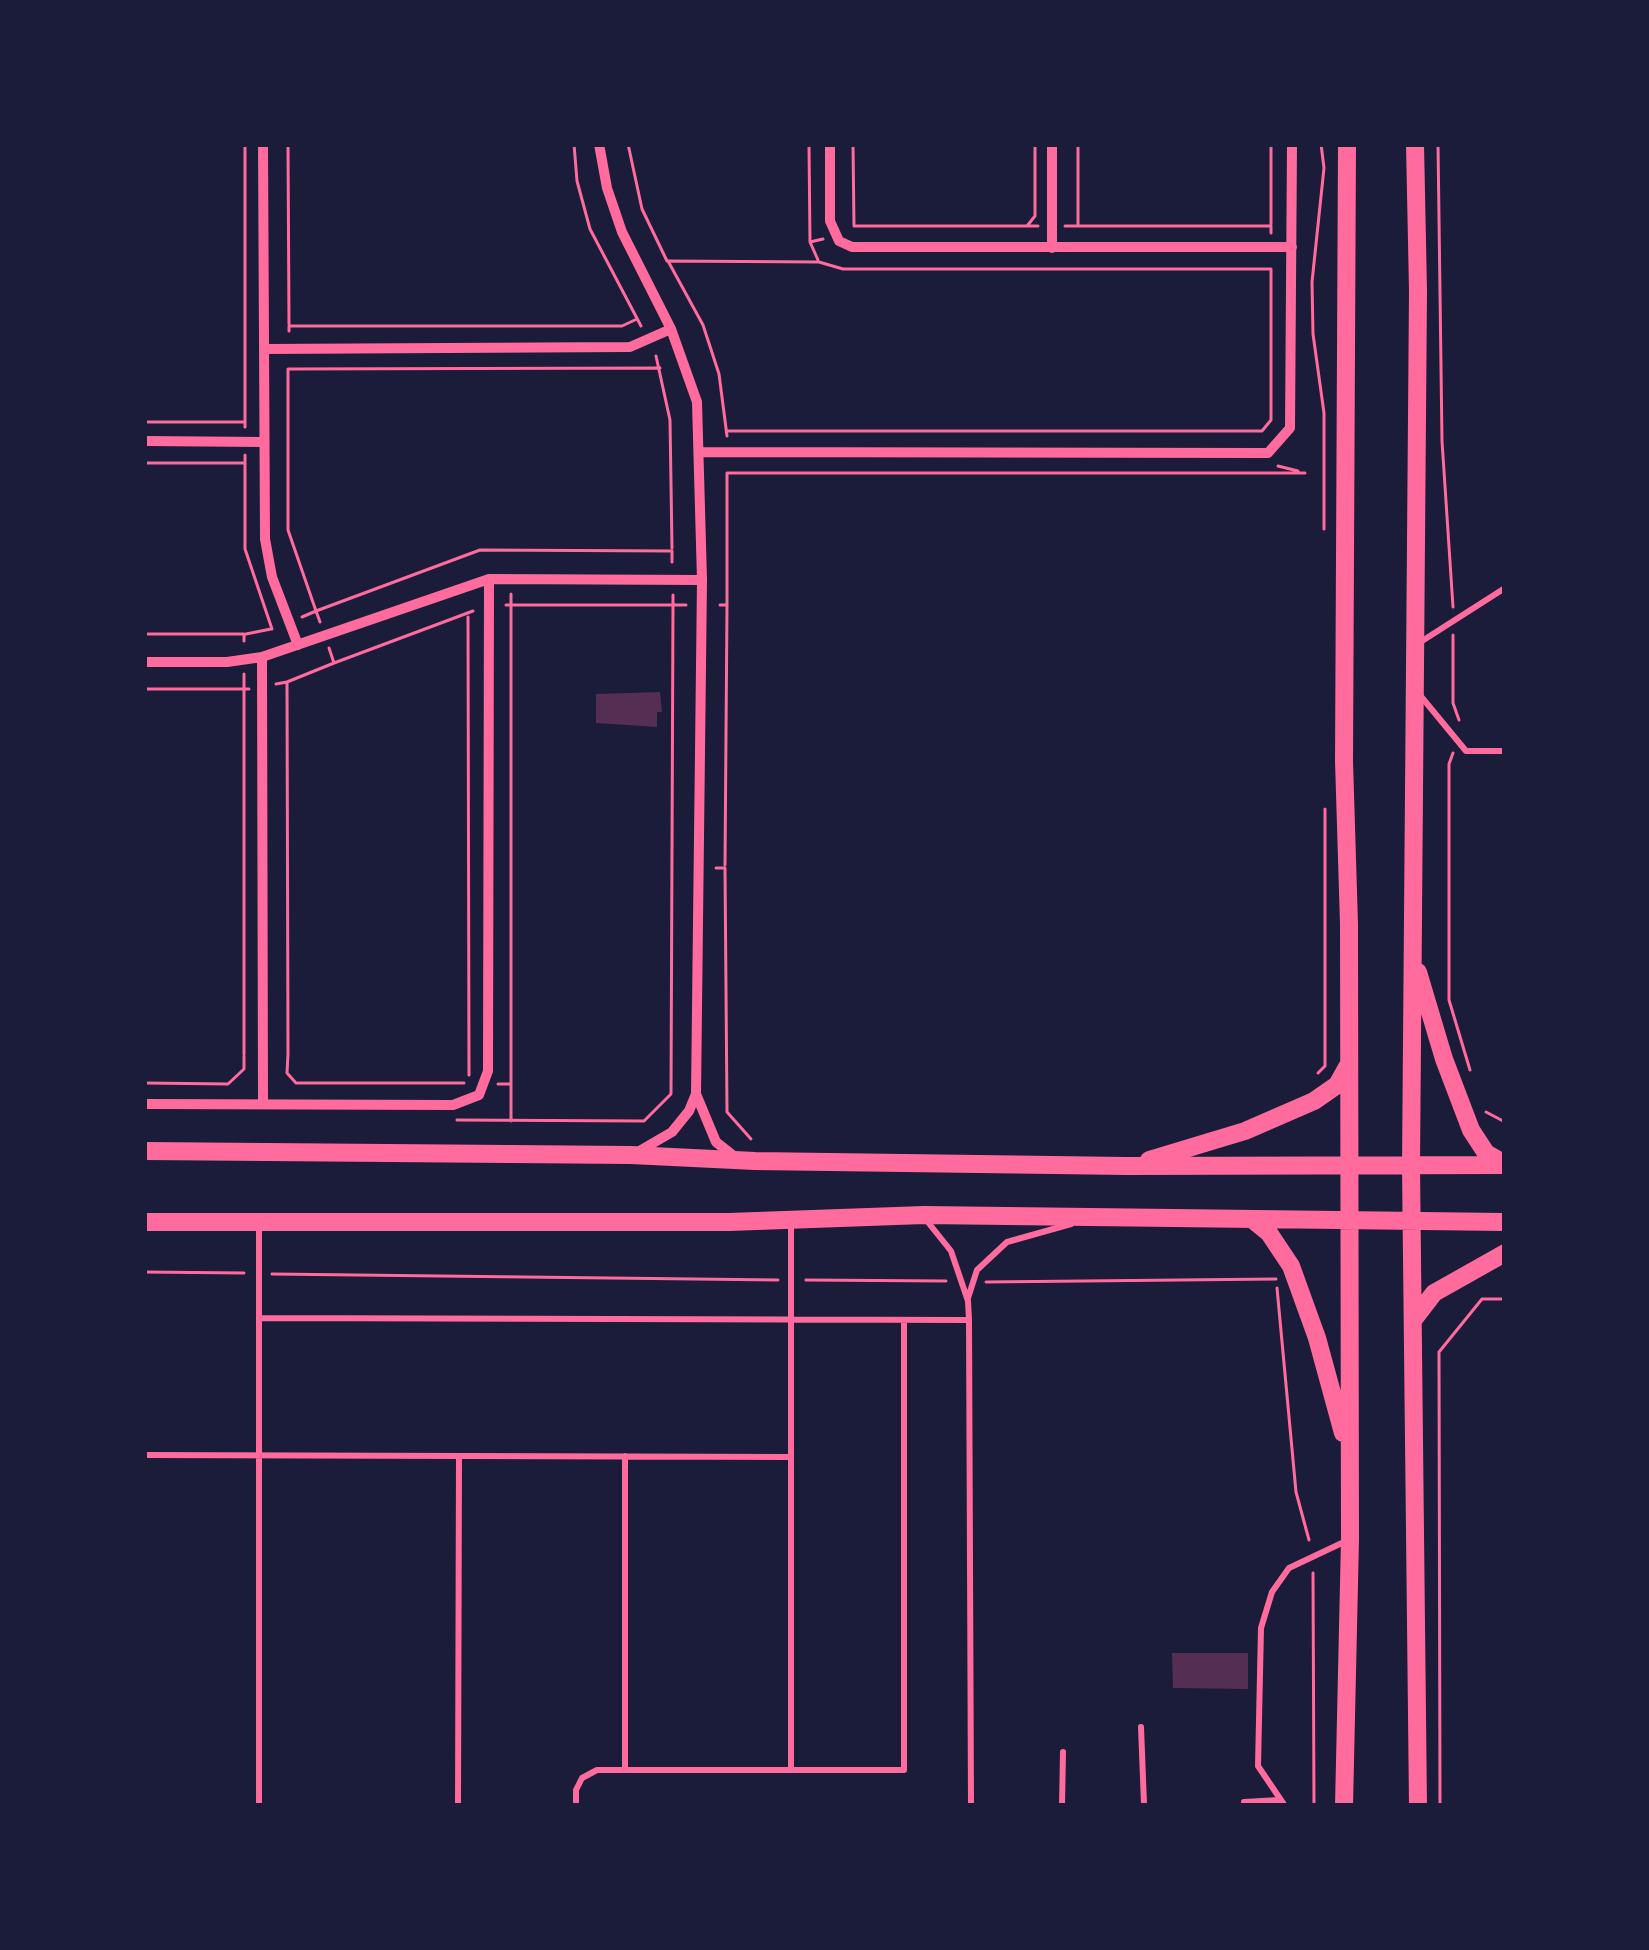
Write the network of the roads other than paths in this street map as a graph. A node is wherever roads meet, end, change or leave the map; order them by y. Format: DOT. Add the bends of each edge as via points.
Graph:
graph roads {
  1 [pos="263,144"];
  2 [pos="599,144"];
  3 [pos="830,144"];
  4 [pos="1052,144"];
  5 [pos="1292,144"];
  6 [pos="1347,144"];
  7 [pos="1415,144"];
  8 [pos="1292,247"];
  9 [pos="1052,248"];
  10 [pos="671,329"];
  11 [pos="264,349"];
  12 [pos="144,440"];
  13 [pos="263,442"];
  14 [pos="700,452"];
  15 [pos="489,579"];
  16 [pos="702,580"];
  17 [pos="1505,588"];
  18 [pos="298,645"];
  19 [pos="1414,647"];
  20 [pos="262,657"];
  21 [pos="144,662"];
  22 [pos="1413,686"];
  23 [pos="1505,751"];
  24 [pos="1412,950"];
  25 [pos="1348,1062"];
  26 [pos="695,1094"];
  27 [pos="263,1103"];
  28 [pos="144,1104"];
  29 [pos="144,1151"];
  30 [pos="754,1151"];
  31 [pos="631,1155"];
  32 [pos="1505,1165"];
  33 [pos="1127,1166"];
  34 [pos="1349,1166"];
  35 [pos="1411,1166"];
  36 [pos="924,1216"];
  37 [pos="1092,1219"];
  38 [pos="791,1220"];
  39 [pos="1253,1220"];
  40 [pos="144,1222"];
  41 [pos="260,1222"];
  42 [pos="1505,1222"];
  43 [pos="1349,1223"];
  44 [pos="1411,1223"];
  45 [pos="1505,1253"];
  46 [pos="968,1301"];
  47 [pos="259,1318"];
  48 [pos="790,1319"];
  49 [pos="904,1320"];
  50 [pos="969,1320"];
  51 [pos="1412,1322"];
  52 [pos="259,1454"];
  53 [pos="144,1455"];
  54 [pos="1349,1455"];
  55 [pos="459,1456"];
  56 [pos="626,1456"];
  57 [pos="789,1457"];
  58 [pos="1350,1539"];
  59 [pos="1142,1727"];
  60 [pos="1063,1752"];
  61 [pos="625,1770"];
  62 [pos="791,1770"];
  63 [pos="1244,1802"];
  64 [pos="1282,1803"];
  65 [pos="1144,1804"];
  66 [pos="259,1806"];
  67 [pos="458,1806"];
  68 [pos="575,1806"];
  69 [pos="970,1806"];
  70 [pos="1062,1806"];
  71 [pos="1344,1806"];
  72 [pos="1418,1806"];
  1 -- 11 [label="street"];
  2 -- 10 [label="street" via="622,232"];
  3 -- 9 [label="street" via="830,221 851,247"];
  4 -- 9 [label="street"];
  5 -- 8 [label="street"];
  6 -- 25 [label="highway"];
  7 -- 19 [label="highway"];
  8 -- 9 [label="street"];
  8 -- 14 [label="street" via="1291,428 1268,453"];
  10 -- 11 [label="street" via="631,347"];
  10 -- 14 [label="street" via="697,402"];
  11 -- 13 [label="street"];
  12 -- 13 [label="street"];
  13 -- 18 [label="street" via="265,539"];
  14 -- 16 [label="street"];
  15 -- 16 [label="street"];
  15 -- 18 [label="street"];
  15 -- 27 [label="street" via="482,1089 453,1105"];
  16 -- 26 [label="street"];
  17 -- 19 [label="lane"];
  18 -- 20 [label="street"];
  19 -- 22 [label="highway"];
  20 -- 21 [label="street"];
  20 -- 27 [label="street"];
  22 -- 23 [label="lane" via="1466,751"];
  22 -- 24 [label="highway"];
  24 -- 32 [label="highway" via="1471,1130"];
  24 -- 35 [label="highway"];
  25 -- 33 [label="highway" via="1337,1085 1314,1101"];
  25 -- 34 [label="highway"];
  26 -- 30 [label="street" via="716,1142 733,1156"];
  26 -- 31 [label="street" via="672,1132"];
  27 -- 28 [label="street"];
  29 -- 31 [label="highway"];
  30 -- 31 [label="highway"];
  30 -- 33 [label="highway"];
  32 -- 35 [label="highway"];
  33 -- 34 [label="highway"];
  34 -- 35 [label="highway"];
  34 -- 43 [label="highway"];
  35 -- 44 [label="highway"];
  36 -- 37 [label="highway"];
  36 -- 38 [label="highway"];
  36 -- 46 [label="lane" via="951,1251"];
  37 -- 39 [label="highway"];
  37 -- 46 [label="lane" via="1007,1242 977,1270"];
  38 -- 41 [label="highway"];
  38 -- 48 [label="lane"];
  39 -- 43 [label="highway"];
  39 -- 54 [label="highway" via="1291,1266"];
  40 -- 41 [label="highway"];
  41 -- 47 [label="lane"];
  42 -- 44 [label="highway"];
  43 -- 44 [label="highway"];
  43 -- 54 [label="highway"];
  44 -- 51 [label="highway"];
  45 -- 51 [label="highway" via="1434,1293"];
  46 -- 50 [label="lane"];
  47 -- 48 [label="lane"];
  47 -- 52 [label="lane"];
  48 -- 49 [label="lane"];
  48 -- 57 [label="lane"];
  49 -- 50 [label="lane"];
  49 -- 62 [label="lane" via="904,1770"];
  50 -- 69 [label="lane"];
  51 -- 72 [label="highway"];
  52 -- 53 [label="lane"];
  52 -- 55 [label="lane"];
  52 -- 66 [label="lane"];
  54 -- 58 [label="highway"];
  55 -- 56 [label="lane"];
  55 -- 67 [label="lane"];
  56 -- 57 [label="lane"];
  56 -- 61 [label="lane"];
  57 -- 62 [label="lane"];
  58 -- 64 [label="lane" via="1288,1568 1261,1628 1258,1766"];
  58 -- 71 [label="highway"];
  59 -- 65 [label="lane"];
  60 -- 70 [label="lane"];
  61 -- 62 [label="lane"];
  61 -- 68 [label="lane" via="582,1778"];
  63 -- 64 [label="lane"];
}
